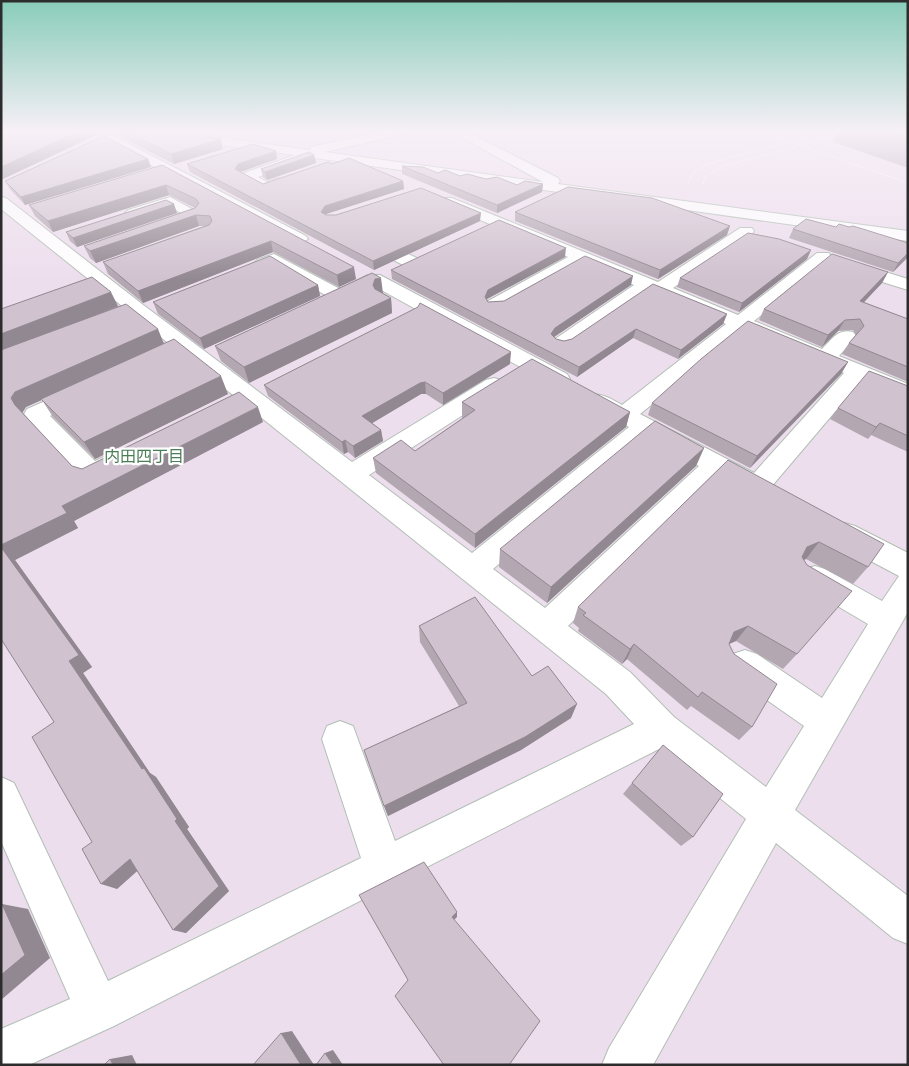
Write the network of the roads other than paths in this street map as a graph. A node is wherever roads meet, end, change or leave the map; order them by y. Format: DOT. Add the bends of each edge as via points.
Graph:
graph roads {
  1 [pos="190,181"];
  2 [pos="255,181"];
  3 [pos="284,181"];
  4 [pos="398,181"];
  5 [pos="499,181"];
  6 [pos="553,181"];
  7 [pos="411,186"];
  8 [pos="562,189"];
  9 [pos="428,193"];
  10 [pos="540,201"];
  11 [pos="19,207"];
  12 [pos="713,208"];
  13 [pos="514,214"];
  14 [pos="115,219"];
  15 [pos="498,222"];
  16 [pos="156,227"];
  17 [pos="480,230"];
  18 [pos="746,232"];
  19 [pos="908,236"];
  20 [pos="763,237"];
  21 [pos="314,246"];
  22 [pos="386,250"];
  23 [pos="428,254"];
  24 [pos="581,257"];
  25 [pos="248,270"];
  26 [pos="381,273"];
  27 [pos="908,286"];
  28 [pos="654,287"];
  29 [pos="338,296"];
  30 [pos="494,305"];
  31 [pos="313,308"];
  32 [pos="402,317"];
  33 [pos="740,323"];
  34 [pos="846,336"];
  35 [pos="562,343"];
  36 [pos="825,358"];
  37 [pos="530,363"];
  38 [pos="858,371"];
  39 [pos="105,382"];
  40 [pos="908,392"];
  41 [pos="635,421"];
  42 [pos="135,451"];
  43 [pos="716,464"];
  44 [pos="350,475"];
  45 [pos="824,522"];
  46 [pos="908,567"];
  47 [pos="472,570"];
  48 [pos="805,573"];
  49 [pos="908,586"];
  50 [pos="887,620"];
  51 [pos="546,627"];
  52 [pos="735,658"];
  53 [pos="827,721"];
  54 [pos="662,729"];
  55 [pos="340,739"];
  56 [pos="1,796"];
  57 [pos="770,816"];
  58 [pos="384,868"];
  59 [pos="908,923"];
  60 [pos="98,1010"];
  61 [pos="1,1053"];
  62 [pos="626,1065"];
  1 -- 21 [label="street"];
  2 -- 3 [label="street" via="266,187"];
  4 -- 7 [label="street"];
  5 -- 8 [label="street"];
  6 -- 8 [label="street"];
  8 -- 10 [label="street"];
  8 -- 12 [label="street" via="606,201 694,202"];
  9 -- 15 [label="street"];
  11 -- 44 [label="street" via="80,253 138,310"];
  12 -- 18 [label="street" via="723,223"];
  12 -- 19 [label="street"];
  13 -- 15 [label="street"];
  14 -- 16 [label="street" via="170,201 193,214"];
  15 -- 17 [label="street"];
  15 -- 24 [label="street"];
  18 -- 20 [label="street"];
  18 -- 28 [label="street"];
  22 -- 26 [label="street"];
  23 -- 26 [label="street"];
  24 -- 28 [label="street"];
  24 -- 30 [label="street"];
  25 -- 29 [label="street" via="274,260"];
  26 -- 29 [label="street"];
  26 -- 32 [label="street" via="411,313"];
  26 -- 37 [label="street"];
  27 -- 33 [label="street" via="814,254"];
  28 -- 33 [label="street"];
  28 -- 35 [label="street"];
  29 -- 31 [label="street"];
  33 -- 36 [label="street"];
  33 -- 41 [label="street"];
  34 -- 36 [label="street"];
  36 -- 38 [label="street"];
  37 -- 41 [label="street"];
  37 -- 44 [label="street"];
  38 -- 40 [label="street"];
  38 -- 43 [label="street" via="765,490"];
  39 -- 42 [label="street" via="35,414 92,473"];
  41 -- 43 [label="street"];
  41 -- 47 [label="street"];
  43 -- 51 [label="street"];
  44 -- 47 [label="street"];
  45 -- 46 [label="street"];
  47 -- 51 [label="street"];
  48 -- 50 [label="street"];
  49 -- 50 [label="street"];
  50 -- 53 [label="street"];
  51 -- 54 [label="street" via="618,683"];
  52 -- 53 [label="street"];
  53 -- 57 [label="street"];
  54 -- 57 [label="street"];
  54 -- 58 [label="street"];
  55 -- 58 [label="street"];
  56 -- 60 [label="street"];
  57 -- 59 [label="street"];
  57 -- 62 [label="street"];
  58 -- 60 [label="street"];
  60 -- 61 [label="street"];
}
